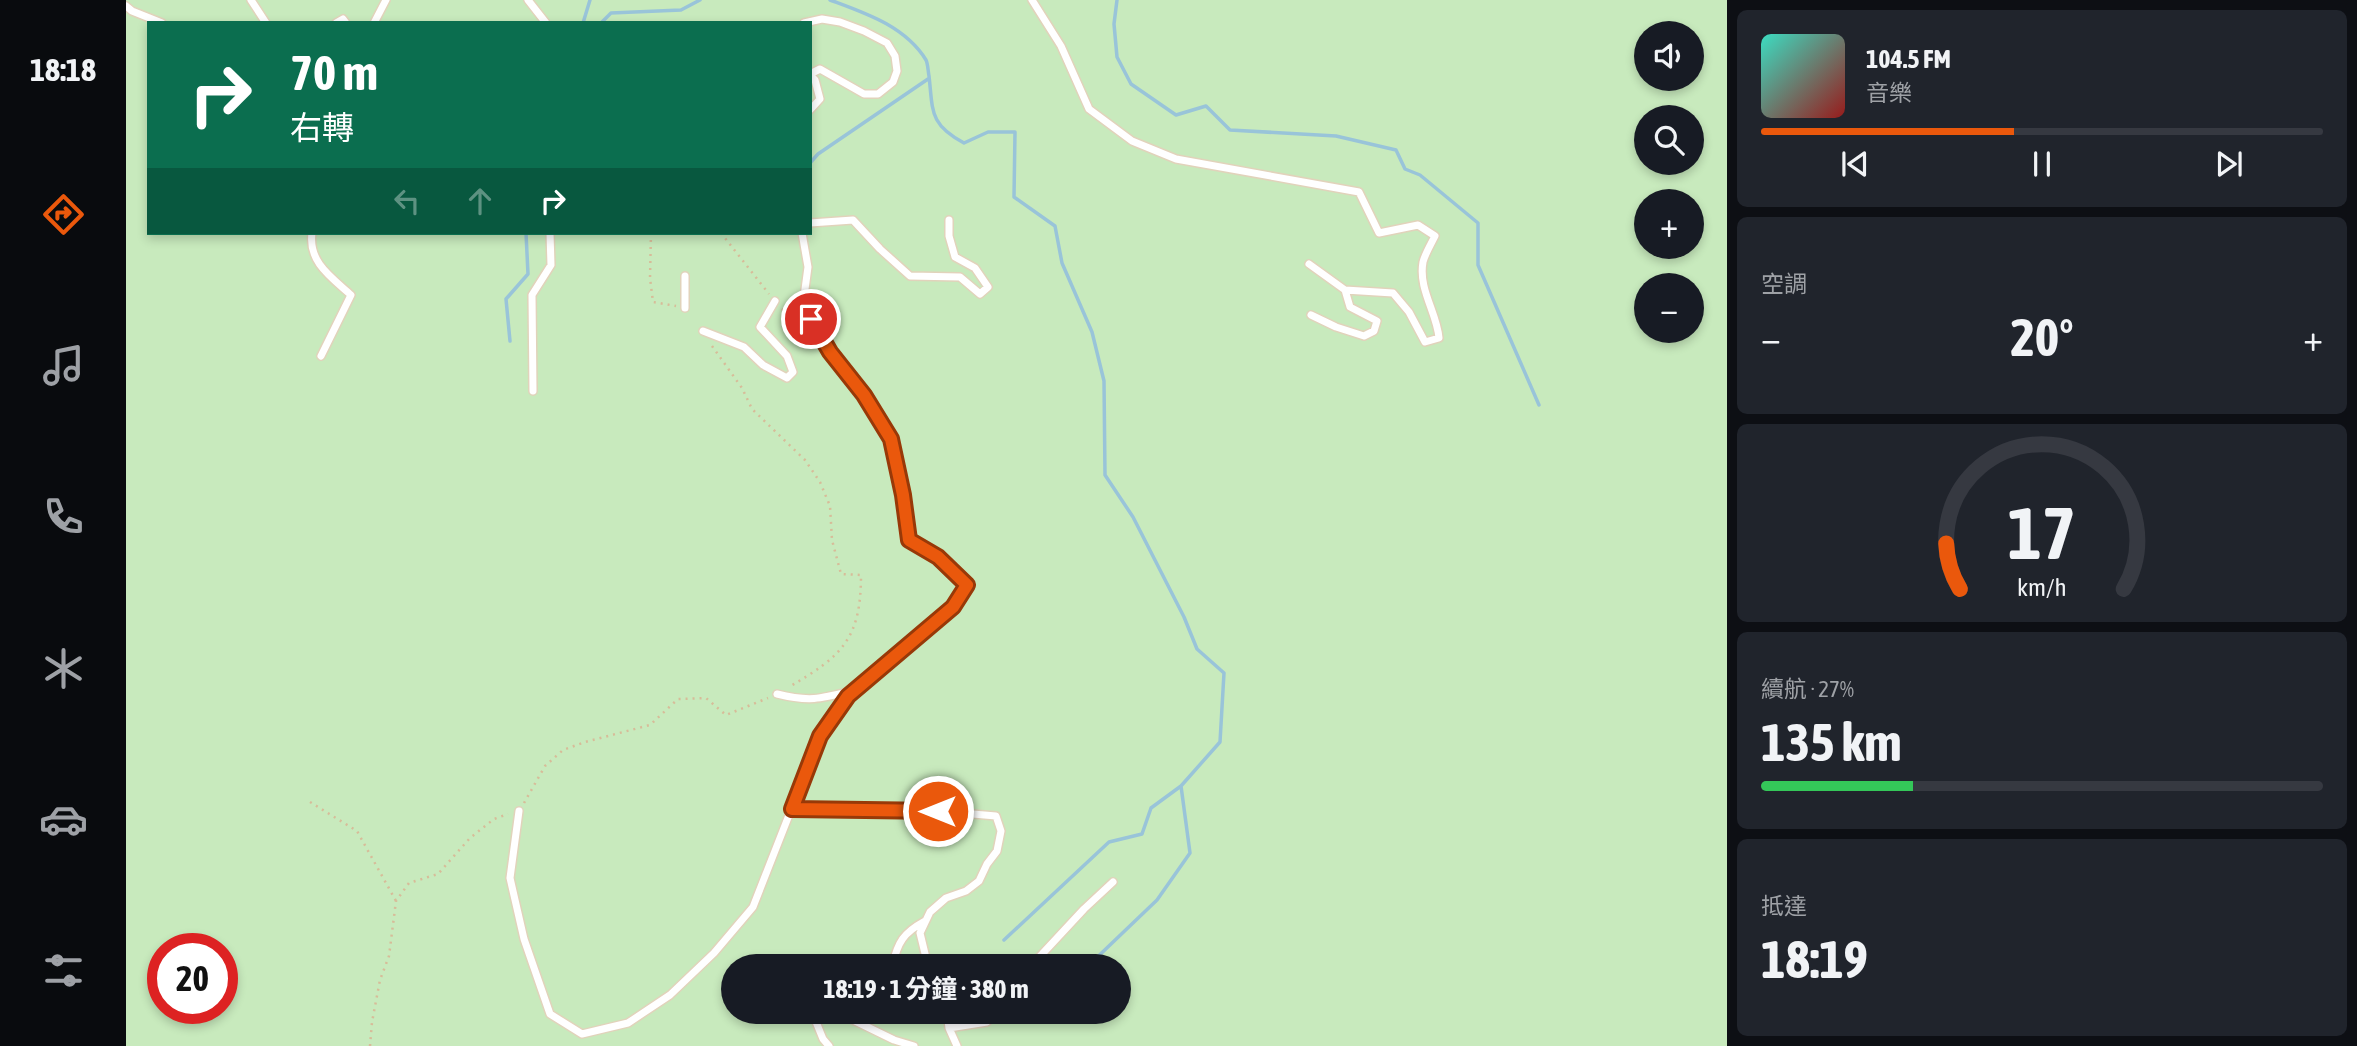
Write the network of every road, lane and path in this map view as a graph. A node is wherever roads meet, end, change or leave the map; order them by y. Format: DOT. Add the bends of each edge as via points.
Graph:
graph roads {
  1 [pos="251,0"];
  2 [pos="386,0"];
  3 [pos="528,0"];
  4 [pos="1032,0"];
  5 [pos="126,6"];
  6 [pos="383,9"];
  7 [pos="157,21"];
  8 [pos="265,21"];
  9 [pos="375,21"];
  10 [pos="383,21"];
  11 [pos="544,21"];
  12 [pos="812,21"];
  13 [pos="812,74"];
  14 [pos="812,77"];
  15 [pos="812,108"];
  16 [pos="949,220"];
  17 [pos="812,223"];
  18 [pos="312,235"];
  19 [pos="550,235"];
  20 [pos="651,235"];
  21 [pos="723,235"];
  22 [pos="802,235"];
  23 [pos="1309,264"];
  24 [pos="685,276"];
  25 [pos="1345,290"];
  26 [pos="775,301"];
  27 [pos="685,308"];
  28 [pos="1311,315"];
  29 [pos="703,331"];
  30 [pos="820,334"];
  31 [pos="321,356"];
  32 [pos="533,391"];
  33 [pos="855,690"];
  34 [pos="777,694"];
  35 [pos="310,802"];
  36 [pos="792,809"];
  37 [pos="519,811"];
  38 [pos="1114,882"];
  39 [pos="396,901"];
  40 [pos="926,921"];
  41 [pos="895,954"];
  42 [pos="925,954"];
  43 [pos="1042,954"];
  44 [pos="817,1024"];
  45 [pos="860,1024"];
  46 [pos="949,1024"];
  47 [pos="975,1024"];
  48 [pos="950,1028"];
  49 [pos="370,1046"];
  50 [pos="829,1046"];
  51 [pos="914,1046"];
  52 [pos="957,1046"];
  1 -- 8 [label="lane"];
  2 -- 6 [label="lane"];
  3 -- 11 [label="lane"];
  4 -- 25 [label="lane" via="1061,46 1089,109 1132,141 1177,159 1359,192 1380,233 1418,225 1435,236 1423,263 1425,295 1438,323 1439,338 1425,342 1393,293"];
  5 -- 7 [label="lane"];
  6 -- 9 [label="lane"];
  6 -- 10 [label="lane"];
  12 -- 13 [label="lane" via="840,22 887,43 897,71 893,82 878,94 864,94 820,69"];
  14 -- 15 [label="lane" via="820,99"];
  16 -- 17 [label="lane" via="956,257 975,268 988,287 980,294 960,277 910,276 853,220"];
  18 -- 31 [label="lane" via="310,248 325,271 351,295"];
  19 -- 32 [label="lane" via="551,265 532,295"];
  20 -- 27 [label="path" via="653,302"];
  21 -- 26 [label="path"];
  22 -- 30 [label="lane" via="808,267 803,304"];
  23 -- 25 [label="lane"];
  24 -- 27 [label="lane"];
  25 -- 28 [label="lane" via="1350,307 1377,321 1374,331 1364,336"];
  26 -- 29 [label="lane" via="760,327 787,356 793,372 787,378 744,347"];
  26 -- 30 [label="path" via="805,331"];
  29 -- 34 [label="path" via="752,409 805,460 820,482 830,506 841,574 861,575 860,609 843,646 826,664"];
  30 -- 33 [label="lane" via="891,439 909,540 938,557 967,585 953,607"];
  33 -- 34 [label="lane" via="803,700"];
  33 -- 36 [label="lane" via="820,736"];
  34 -- 37 [label="path" via="726,715 706,698 678,699 650,725 563,750 545,766"];
  35 -- 39 [label="path" via="357,831"];
  36 -- 37 [label="lane" via="753,907 713,953 670,995 628,1023 582,1034 550,1014 524,939 510,878"];
  36 -- 40 [label="lane" via="996,816 1001,831 997,851 979,881 946,898"];
  37 -- 39 [label="path" via="494,819 438,874 409,883"];
  38 -- 43 [label="lane"];
  39 -- 49 [label="path"];
  40 -- 41 [label="lane" via="908,930"];
  40 -- 42 [label="lane" via="920,933"];
  44 -- 50 [label="lane"];
  45 -- 51 [label="lane"];
  46 -- 48 [label="lane"];
  47 -- 48 [label="lane"];
  48 -- 52 [label="lane"];
}
